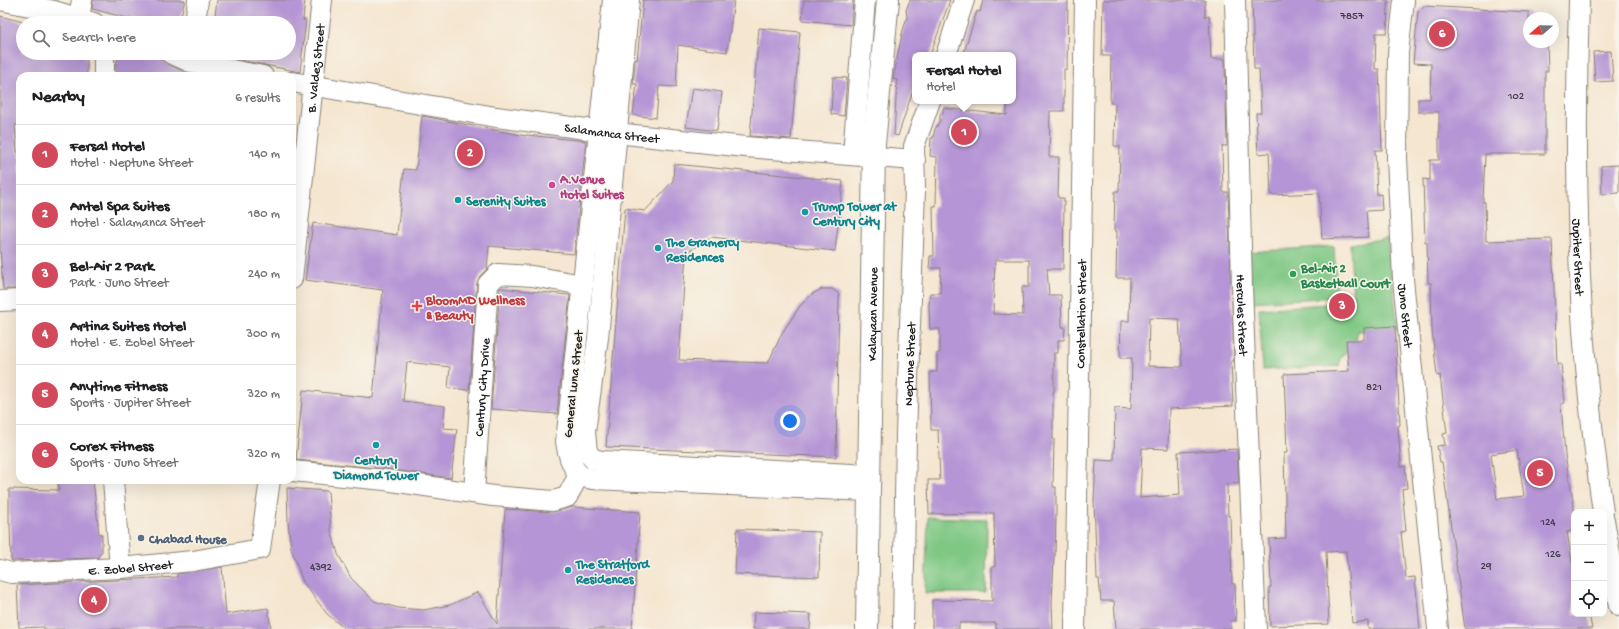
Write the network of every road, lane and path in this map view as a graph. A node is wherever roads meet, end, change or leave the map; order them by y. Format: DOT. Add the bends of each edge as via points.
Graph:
graph roads {
  1 [pos="0,0"];
  2 [pos="198,0"];
  3 [pos="322,0"];
  4 [pos="613,0"];
  5 [pos="629,0"];
  6 [pos="865,0"];
  7 [pos="888,0"];
  8 [pos="964,0"];
  9 [pos="1085,0"];
  10 [pos="1235,0"];
  11 [pos="1404,0"];
  12 [pos="1579,0"];
  13 [pos="85,14"];
  14 [pos="196,16"];
  15 [pos="947,52"];
  16 [pos="104,60"];
  17 [pos="192,64"];
  18 [pos="104,72"];
  19 [pos="239,72"];
  20 [pos="296,83"];
  21 [pos="312,86"];
  22 [pos="929,104"];
  23 [pos="608,132"];
  24 [pos="863,156"];
  25 [pos="915,160"];
  26 [pos="296,240"];
  27 [pos="586,250"];
  28 [pos="606,252"];
  29 [pos="583,284"];
  30 [pos="16,300"];
  31 [pos="0,301"];
  32 [pos="296,471"];
  33 [pos="579,475"];
  34 [pos="724,476"];
  35 [pos="869,483"];
  36 [pos="113,484"];
  37 [pos="269,484"];
  38 [pos="474,493"];
  39 [pos="1603,509"];
  40 [pos="1607,537"];
  41 [pos="120,568"];
  42 [pos="0,570"];
  43 [pos="1619,606"];
  44 [pos="867,629"];
  45 [pos="903,629"];
  46 [pos="1075,629"];
  47 [pos="1256,629"];
  48 [pos="1438,629"];
  1 -- 13 [label="street"];
  2 -- 14 [label="street"];
  3 -- 21 [label="street, B. Valdez Street"];
  4 -- 23 [label="street, General Luna Street"];
  5 -- 23 [label="street, General Luna Street"];
  6 -- 24 [label="street, Kalayaan Avenue"];
  7 -- 24 [label="main road, Kalayaan Avenue"];
  8 -- 15 [label="street"];
  9 -- 46 [label="street, Constellation Street"];
  10 -- 47 [label="street, Hercules Street" via="1242,287"];
  11 -- 48 [label="street, Juno Street" via="1398,53 1397,158 1403,279"];
  12 -- 39 [label="street, Jupiter Street" via="1577,142 1580,275"];
  16 -- 18 [label="street"];
  17 -- 19 [label="street"];
  20 -- 21 [label="street, Salamanca Street"];
  21 -- 23 [label="street, Salamanca Street" via="514,120"];
  21 -- 26 [label="street, B. Valdez Street"];
  22 -- 25 [label="street, Neptune Street" via="914,146"];
  23 -- 24 [label="street, Salamanca Street" via="745,147"];
  23 -- 27 [label="street, General Luna Street"];
  23 -- 28 [label="street, General Luna Street"];
  24 -- 25 [label="street, Salamanca Street"];
  24 -- 35 [label="main road, Kalayaan Avenue"];
  25 -- 45 [label="street, Neptune Street"];
  27 -- 28 [label="street"];
  27 -- 29 [label="street, General Luna Street"];
  28 -- 34 [label="street, General Luna Street" via="598,338 585,432 587,452 593,459 602,461"];
  29 -- 33 [label="street, General Luna Street" via="566,442 568,454"];
  29 -- 38 [label="street, Century City Drive" via="498,274 488,284"];
  30 -- 31 [label="street"];
  32 -- 38 [label="street" via="385,480"];
  33 -- 34 [label="street, General Luna Street" via="592,479"];
  33 -- 38 [label="street" via="567,497 553,501"];
  34 -- 35 [label="street, General Luna Street"];
  35 -- 44 [label="main road, Kalayaan Avenue"];
  36 -- 41 [label="street"];
  37 -- 41 [label="street, E. Zobel Street" via="260,549 193,561"];
  40 -- 43 [label="street"];
  41 -- 42 [label="street, E. Zobel Street" via="11,573"];
}
